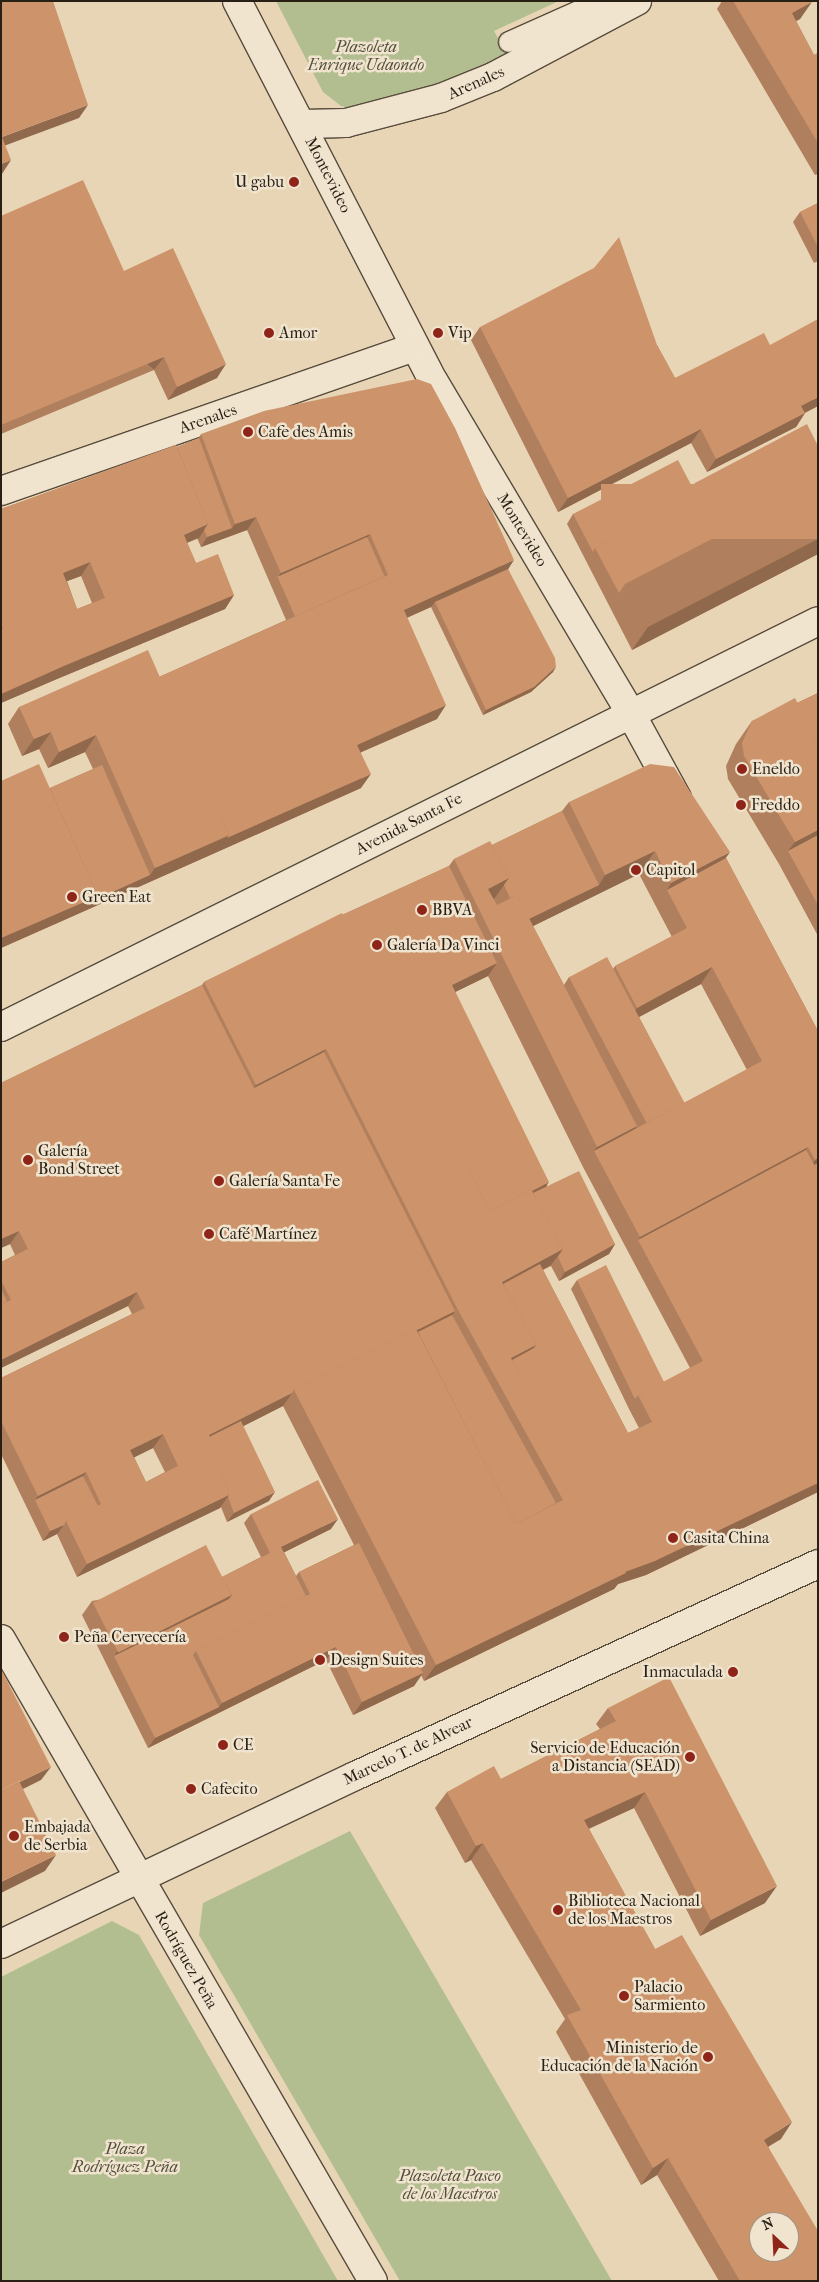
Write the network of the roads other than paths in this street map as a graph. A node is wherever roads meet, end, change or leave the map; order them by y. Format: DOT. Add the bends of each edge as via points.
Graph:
graph roads {
  1 [pos="237,1"];
  2 [pos="601,1"];
  3 [pos="637,1"];
  4 [pos="509,42"];
  5 [pos="302,124"];
  6 [pos="415,347"];
  7 [pos="1,491"];
  8 [pos="818,621"];
  9 [pos="631,714"];
  10 [pos="688,818"];
  11 [pos="1,1027"];
  12 [pos="818,1564"];
  13 [pos="1,1639"];
  14 [pos="138,1878"];
  15 [pos="1,1944"];
  16 [pos="373,2281"];
  1 -- 5 [label="street, Montevideo"];
  2 -- 4 [label="lane"];
  3 -- 5 [label="street, Arenales" via="493,77 441,98 346,123"];
  5 -- 6 [label="street, Montevideo"];
  6 -- 7 [label="street, Arenales"];
  6 -- 9 [label="street, Montevideo"];
  8 -- 9 [label="street, Avenida Santa Fe"];
  9 -- 10 [label="street, Montevideo"];
  9 -- 11 [label="street, Avenida Santa Fe"];
  12 -- 14 [label="street, Marcelo T. de Alvear"];
  13 -- 14 [label="street, Rodríguez Peña"];
  14 -- 15 [label="street, Marcelo T. de Alvear"];
  14 -- 16 [label="street, Rodríguez Peña"];
}
